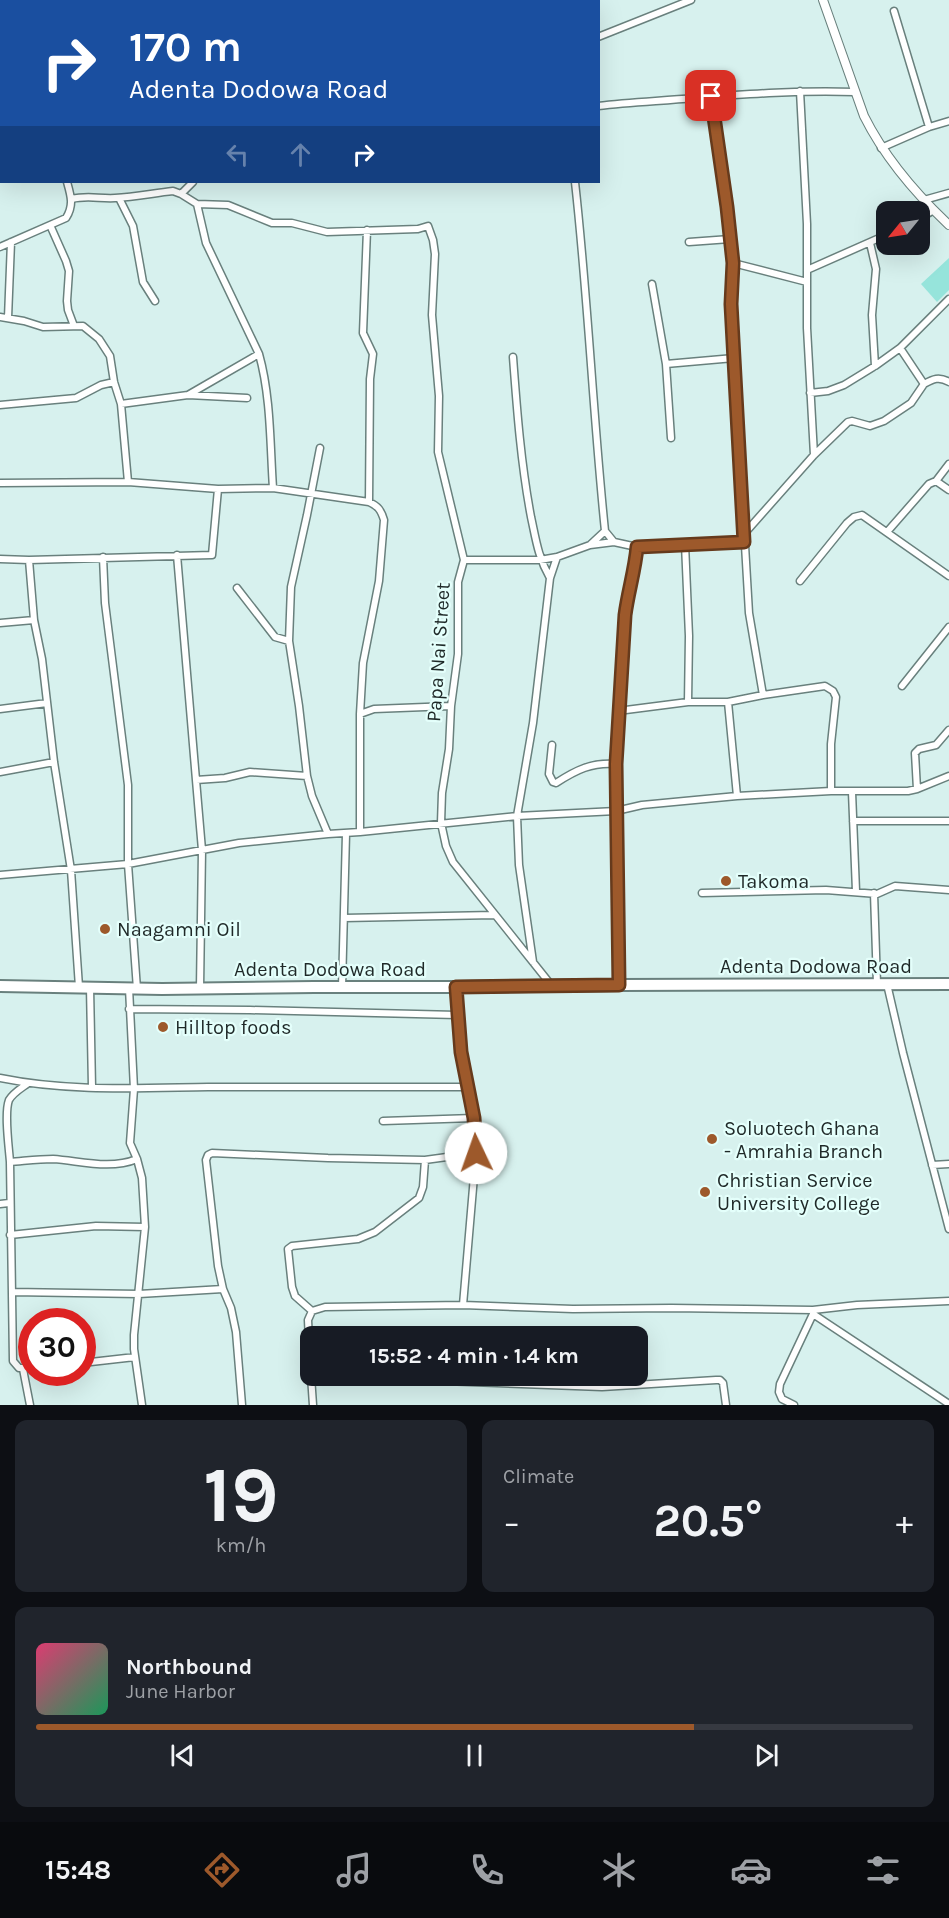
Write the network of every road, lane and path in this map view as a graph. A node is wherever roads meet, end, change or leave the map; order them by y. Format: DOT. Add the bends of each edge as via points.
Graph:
graph roads {
  1 [pos="691,0"];
  2 [pos="823,0"];
  3 [pos="894,11"];
  4 [pos="600,37"];
  5 [pos="800,91"];
  6 [pos="855,92"];
  7 [pos="711,96"];
  8 [pos="600,106"];
  9 [pos="949,121"];
  10 [pos="929,127"];
  11 [pos="881,148"];
  12 [pos="67,183"];
  13 [pos="192,183"];
  14 [pos="575,183"];
  15 [pos="949,193"];
  16 [pos="181,194"];
  17 [pos="119,198"];
  18 [pos="72,199"];
  19 [pos="924,200"];
  20 [pos="197,204"];
  21 [pos="933,210"];
  22 [pos="930,212"];
  23 [pos="50,225"];
  24 [pos="949,225"];
  25 [pos="367,230"];
  26 [pos="730,239"];
  27 [pos="876,240"];
  28 [pos="11,242"];
  29 [pos="689,242"];
  30 [pos="870,243"];
  31 [pos="0,247"];
  32 [pos="733,263"];
  33 [pos="807,270"];
  34 [pos="807,282"];
  35 [pos="652,284"];
  36 [pos="949,299"];
  37 [pos="155,301"];
  38 [pos="0,317"];
  39 [pos="8,318"];
  40 [pos="74,326"];
  41 [pos="900,348"];
  42 [pos="259,354"];
  43 [pos="513,357"];
  44 [pos="734,358"];
  45 [pos="666,364"];
  46 [pos="876,366"];
  47 [pos="114,382"];
  48 [pos="949,382"];
  49 [pos="924,384"];
  50 [pos="810,393"];
  51 [pos="188,395"];
  52 [pos="247,398"];
  53 [pos="122,404"];
  54 [pos="0,405"];
  55 [pos="671,438"];
  56 [pos="320,448"];
  57 [pos="814,455"];
  58 [pos="949,464"];
  59 [pos="936,481"];
  60 [pos="128,482"];
  61 [pos="0,483"];
  62 [pos="273,488"];
  63 [pos="218,489"];
  64 [pos="949,490"];
  65 [pos="310,494"];
  66 [pos="369,502"];
  67 [pos="605,531"];
  68 [pos="887,532"];
  69 [pos="744,534"];
  70 [pos="614,542"];
  71 [pos="744,542"];
  72 [pos="685,544"];
  73 [pos="590,545"];
  74 [pos="637,547"];
  75 [pos="177,555"];
  76 [pos="557,556"];
  77 [pos="103,557"];
  78 [pos="0,559"];
  79 [pos="29,560"];
  80 [pos="464,560"];
  81 [pos="540,560"];
  82 [pos="949,576"];
  83 [pos="550,578"];
  84 [pos="800,581"];
  85 [pos="237,588"];
  86 [pos="34,620"];
  87 [pos="0,623"];
  88 [pos="949,627"];
  89 [pos="289,641"];
  90 [pos="902,686"];
  91 [pos="764,695"];
  92 [pos="361,700"];
  93 [pos="688,702"];
  94 [pos="728,702"];
  95 [pos="47,703"];
  96 [pos="451,706"];
  97 [pos="0,709"];
  98 [pos="374,709"];
  99 [pos="618,711"];
  100 [pos="360,714"];
  101 [pos="949,730"];
  102 [pos="552,745"];
  103 [pos="54,762"];
  104 [pos="616,764"];
  105 [pos="0,772"];
  106 [pos="307,776"];
  107 [pos="949,776"];
  108 [pos="196,780"];
  109 [pos="917,789"];
  110 [pos="831,791"];
  111 [pos="852,792"];
  112 [pos="737,796"];
  113 [pos="616,811"];
  114 [pos="517,816"];
  115 [pos="853,821"];
  116 [pos="949,821"];
  117 [pos="441,823"];
  118 [pos="360,832"];
  119 [pos="328,834"];
  120 [pos="346,834"];
  121 [pos="202,850"];
  122 [pos="128,864"];
  123 [pos="71,870"];
  124 [pos="0,875"];
  125 [pos="949,890"];
  126 [pos="856,891"];
  127 [pos="702,893"];
  128 [pos="874,894"];
  129 [pos="494,915"];
  130 [pos="344,918"];
  131 [pos="533,963"];
  132 [pos="882,984"];
  133 [pos="949,984"];
  134 [pos="619,985"];
  135 [pos="0,986"];
  136 [pos="552,986"];
  137 [pos="85,987"];
  138 [pos="342,987"];
  139 [pos="456,987"];
  140 [pos="133,988"];
  141 [pos="200,988"];
  142 [pos="129,1010"];
  143 [pos="457,1015"];
  144 [pos="0,1078"];
  145 [pos="27,1084"];
  146 [pos="92,1087"];
  147 [pos="468,1087"];
  148 [pos="134,1089"];
  149 [pos="474,1118"];
  150 [pos="383,1122"];
  151 [pos="476,1153"];
  152 [pos="137,1159"];
  153 [pos="425,1160"];
  154 [pos="10,1162"];
  155 [pos="949,1164"];
  156 [pos="932,1165"];
  157 [pos="9,1203"];
  158 [pos="0,1204"];
  159 [pos="145,1227"];
  160 [pos="949,1229"];
  161 [pos="10,1235"];
  162 [pos="223,1289"];
  163 [pos="12,1292"];
  164 [pos="139,1294"];
  165 [pos="949,1301"];
  166 [pos="463,1305"];
  167 [pos="312,1311"];
  168 [pos="813,1312"];
  169 [pos="308,1326"];
  170 [pos="135,1358"];
  171 [pos="96,1362"];
  172 [pos="18,1366"];
  173 [pos="648,1384"];
  174 [pos="26,1386"];
  175 [pos="312,1386"];
  176 [pos="576,1386"];
  177 [pos="619,1386"];
  178 [pos="948,1403"];
  179 [pos="30,1405"];
  180 [pos="142,1405"];
  181 [pos="242,1405"];
  182 [pos="313,1405"];
  183 [pos="726,1405"];
  184 [pos="794,1405"];
  1 -- 4 [label="street"];
  2 -- 6 [label="street"];
  3 -- 10 [label="street"];
  5 -- 6 [label="street"];
  5 -- 7 [label="street"];
  5 -- 33 [label="street"];
  6 -- 11 [label="street"];
  7 -- 8 [label="street"];
  7 -- 26 [label="street"];
  9 -- 10 [label="street"];
  10 -- 11 [label="street"];
  11 -- 19 [label="street"];
  12 -- 18 [label="street"];
  13 -- 16 [label="street"];
  14 -- 67 [label="street"];
  15 -- 19 [label="street"];
  16 -- 17 [label="street" via="173,191"];
  16 -- 20 [label="street"];
  17 -- 18 [label="street"];
  17 -- 37 [label="street" via="133,226 143,282"];
  18 -- 23 [label="street" via="66,218"];
  19 -- 21 [label="street"];
  20 -- 25 [label="street" via="228,205 272,223 292,223 327,232"];
  20 -- 42 [label="street" via="206,243"];
  21 -- 22 [label="street"];
  21 -- 24 [label="street"];
  23 -- 28 [label="street"];
  23 -- 40 [label="street" via="69,271 67,301"];
  25 -- 66 [label="street" via="363,333 372,354"];
  25 -- 80 [label="street, Papa Nai Street" via="428,226 433,240 438,452"];
  26 -- 29 [label="street"];
  26 -- 32 [label="street"];
  27 -- 30 [label="street"];
  28 -- 31 [label="street"];
  28 -- 39 [label="street"];
  30 -- 33 [label="street"];
  30 -- 46 [label="street" via="876,269 872,315"];
  32 -- 34 [label="street"];
  32 -- 44 [label="street"];
  33 -- 34 [label="street"];
  34 -- 50 [label="street"];
  35 -- 45 [label="street"];
  36 -- 41 [label="street"];
  38 -- 39 [label="street"];
  39 -- 40 [label="street" via="43,327"];
  40 -- 47 [label="street" via="87,328 105,347"];
  41 -- 46 [label="street"];
  41 -- 49 [label="street"];
  42 -- 51 [label="street"];
  42 -- 62 [label="street" via="266,383"];
  43 -- 81 [label="street" via="527,497"];
  44 -- 45 [label="street"];
  44 -- 69 [label="street"];
  45 -- 55 [label="street"];
  46 -- 50 [label="street" via="836,388"];
  47 -- 53 [label="street"];
  47 -- 54 [label="street" via="76,398"];
  48 -- 49 [label="street" via="934,378"];
  49 -- 57 [label="street" via="911,403 892,417 872,426 848,422"];
  50 -- 57 [label="street"];
  51 -- 52 [label="street"];
  51 -- 53 [label="street"];
  53 -- 60 [label="street"];
  56 -- 65 [label="street"];
  57 -- 69 [label="street"];
  58 -- 59 [label="street"];
  59 -- 64 [label="street"];
  59 -- 68 [label="street"];
  60 -- 61 [label="street"];
  60 -- 63 [label="street"];
  62 -- 63 [label="street"];
  62 -- 65 [label="street"];
  63 -- 75 [label="street" via="213,554"];
  65 -- 66 [label="street"];
  65 -- 89 [label="street" via="291,586"];
  66 -- 92 [label="street" via="379,507 384,520"];
  67 -- 70 [label="street"];
  67 -- 73 [label="street"];
  68 -- 82 [label="street"];
  68 -- 84 [label="street" via="862,515 854,517"];
  69 -- 71 [label="street"];
  70 -- 73 [label="street"];
  70 -- 74 [label="street"];
  71 -- 72 [label="street"];
  71 -- 91 [label="street" via="749,613"];
  72 -- 74 [label="street"];
  72 -- 93 [label="street"];
  73 -- 76 [label="street"];
  74 -- 99 [label="street" via="625,615"];
  75 -- 77 [label="street"];
  75 -- 108 [label="street"];
  76 -- 81 [label="street"];
  76 -- 83 [label="street"];
  77 -- 79 [label="street"];
  77 -- 122 [label="street" via="105,603 128,784"];
  78 -- 79 [label="street"];
  79 -- 86 [label="street"];
  80 -- 81 [label="street"];
  80 -- 96 [label="street, Papa Nai Street" via="458,582 459,638"];
  81 -- 83 [label="street"];
  83 -- 114 [label="street" via="533,723"];
  85 -- 89 [label="street" via="275,637"];
  86 -- 87 [label="street"];
  86 -- 95 [label="street"];
  88 -- 90 [label="street"];
  89 -- 106 [label="street"];
  91 -- 94 [label="street"];
  91 -- 110 [label="street" via="825,686 833,691 836,697"];
  92 -- 98 [label="street"];
  92 -- 100 [label="street"];
  93 -- 94 [label="street"];
  93 -- 99 [label="street"];
  94 -- 112 [label="street"];
  95 -- 97 [label="street"];
  95 -- 103 [label="street"];
  96 -- 98 [label="street"];
  96 -- 117 [label="street, Papa Nai Street"];
  98 -- 100 [label="street"];
  99 -- 104 [label="street"];
  100 -- 118 [label="street"];
  101 -- 109 [label="street" via="936,745 915,753"];
  102 -- 104 [label="street" via="549,774 556,783 586,766"];
  103 -- 105 [label="street"];
  103 -- 123 [label="street"];
  104 -- 113 [label="street"];
  106 -- 108 [label="street" via="250,772"];
  106 -- 119 [label="street"];
  107 -- 109 [label="street"];
  108 -- 121 [label="street"];
  109 -- 111 [label="street"];
  110 -- 111 [label="street"];
  110 -- 112 [label="street"];
  111 -- 115 [label="street"];
  112 -- 113 [label="street"];
  113 -- 114 [label="street"];
  113 -- 134 [label="street"];
  114 -- 117 [label="street"];
  114 -- 131 [label="street" via="519,865"];
  115 -- 116 [label="street"];
  115 -- 126 [label="street"];
  117 -- 118 [label="street"];
  117 -- 129 [label="street, Papa Nai Street" via="453,862"];
  118 -- 120 [label="street"];
  119 -- 120 [label="street"];
  119 -- 121 [label="street"];
  120 -- 130 [label="street"];
  121 -- 122 [label="street"];
  121 -- 141 [label="street"];
  122 -- 123 [label="street"];
  122 -- 140 [label="street"];
  123 -- 124 [label="street"];
  123 -- 137 [label="street"];
  125 -- 128 [label="street" via="892,886"];
  126 -- 127 [label="street"];
  126 -- 128 [label="street"];
  128 -- 132 [label="street"];
  129 -- 130 [label="street"];
  129 -- 131 [label="street, Papa Nai Street"];
  130 -- 138 [label="street"];
  131 -- 136 [label="street, Papa Nai Street"];
  132 -- 133 [label="main road, Adenta Dodowa Road"];
  132 -- 134 [label="main road, Adenta Dodowa Road"];
  132 -- 156 [label="street"];
  134 -- 136 [label="main road, Adenta Dodowa Road"];
  135 -- 137 [label="main road, Adenta Dodowa Road"];
  136 -- 139 [label="main road, Adenta Dodowa Road"];
  137 -- 140 [label="main road, Adenta Dodowa Road"];
  137 -- 146 [label="street"];
  138 -- 139 [label="main road, Adenta Dodowa Road"];
  138 -- 141 [label="main road, Adenta Dodowa Road"];
  139 -- 143 [label="street"];
  140 -- 141 [label="main road, Adenta Dodowa Road"];
  140 -- 142 [label="street"];
  142 -- 143 [label="street"];
  142 -- 148 [label="street"];
  143 -- 147 [label="street"];
  144 -- 145 [label="street"];
  145 -- 146 [label="street"];
  145 -- 154 [label="street" via="15,1092 8,1105"];
  146 -- 148 [label="street"];
  147 -- 148 [label="street"];
  147 -- 149 [label="street"];
  148 -- 152 [label="street" via="130,1143"];
  149 -- 150 [label="street"];
  149 -- 151 [label="street"];
  151 -- 153 [label="street"];
  151 -- 166 [label="street"];
  152 -- 154 [label="street" via="110,1164 48,1159"];
  152 -- 159 [label="street"];
  153 -- 162 [label="street" via="208,1155"];
  153 -- 167 [label="street" via="419,1198 375,1232 358,1239 288,1249 295,1296"];
  154 -- 157 [label="street"];
  155 -- 156 [label="street"];
  156 -- 160 [label="street"];
  157 -- 158 [label="street"];
  157 -- 161 [label="street"];
  159 -- 161 [label="street" via="96,1226"];
  159 -- 164 [label="street"];
  161 -- 163 [label="street"];
  162 -- 164 [label="street"];
  162 -- 181 [label="street" via="236,1332"];
  163 -- 164 [label="street"];
  163 -- 172 [label="street" via="13,1361"];
  164 -- 170 [label="street"];
  165 -- 168 [label="street" via="857,1305"];
  166 -- 167 [label="street" via="325,1307"];
  166 -- 168 [label="street"];
  167 -- 169 [label="street"];
  168 -- 178 [label="street"];
  168 -- 184 [label="street" via="778,1392"];
  170 -- 171 [label="street"];
  170 -- 180 [label="street"];
  173 -- 183 [label="street" via="720,1380"];
  174 -- 179 [label="street"];
  175 -- 182 [label="street"];
  176 -- 177 [label="street"];
}
